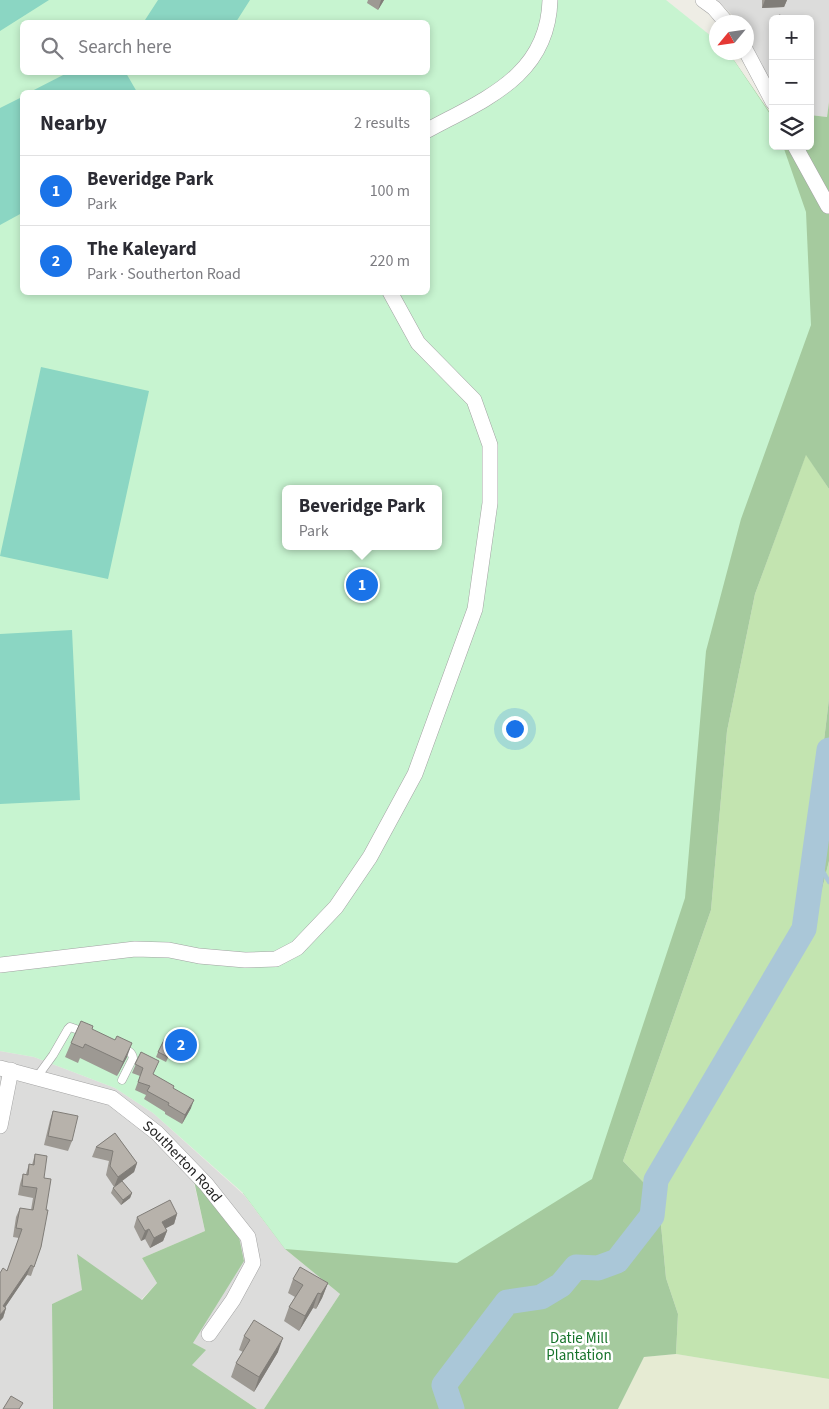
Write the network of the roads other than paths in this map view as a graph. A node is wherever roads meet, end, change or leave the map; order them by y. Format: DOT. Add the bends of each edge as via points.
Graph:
graph roads {
  1 [pos="550,0"];
  2 [pos="714,3"];
  3 [pos="722,15"];
  4 [pos="751,60"];
  5 [pos="769,94"];
  6 [pos="430,129"];
  7 [pos="797,150"];
  8 [pos="828,207"];
  9 [pos="392,295"];
  10 [pos="0,966"];
  11 [pos="97,1038"];
  12 [pos="114,1045"];
  13 [pos="5,1069"];
  14 [pos="37,1077"];
  15 [pos="122,1080"];
  16 [pos="0,1126"];
  17 [pos="209,1334"];
  1 -- 6 [label="street" via="547,30 534,56 510,83"];
  2 -- 3 [label="street"];
  4 -- 5 [label="street"];
  7 -- 8 [label="street"];
  9 -- 10 [label="street" via="418,343 474,400 490,446 490,503 475,608 415,774 370,856 336,907 298,948 276,959 246,960 136,948"];
  11 -- 14 [label="lane" via="70,1027"];
  12 -- 15 [label="lane" via="130,1052 133,1058"];
  13 -- 14 [label="street, Southerton Road"];
  13 -- 16 [label="street"];
  14 -- 17 [label="street, Southerton Road" via="112,1098 157,1133 206,1184 248,1237 253,1263 234,1300"];
}
